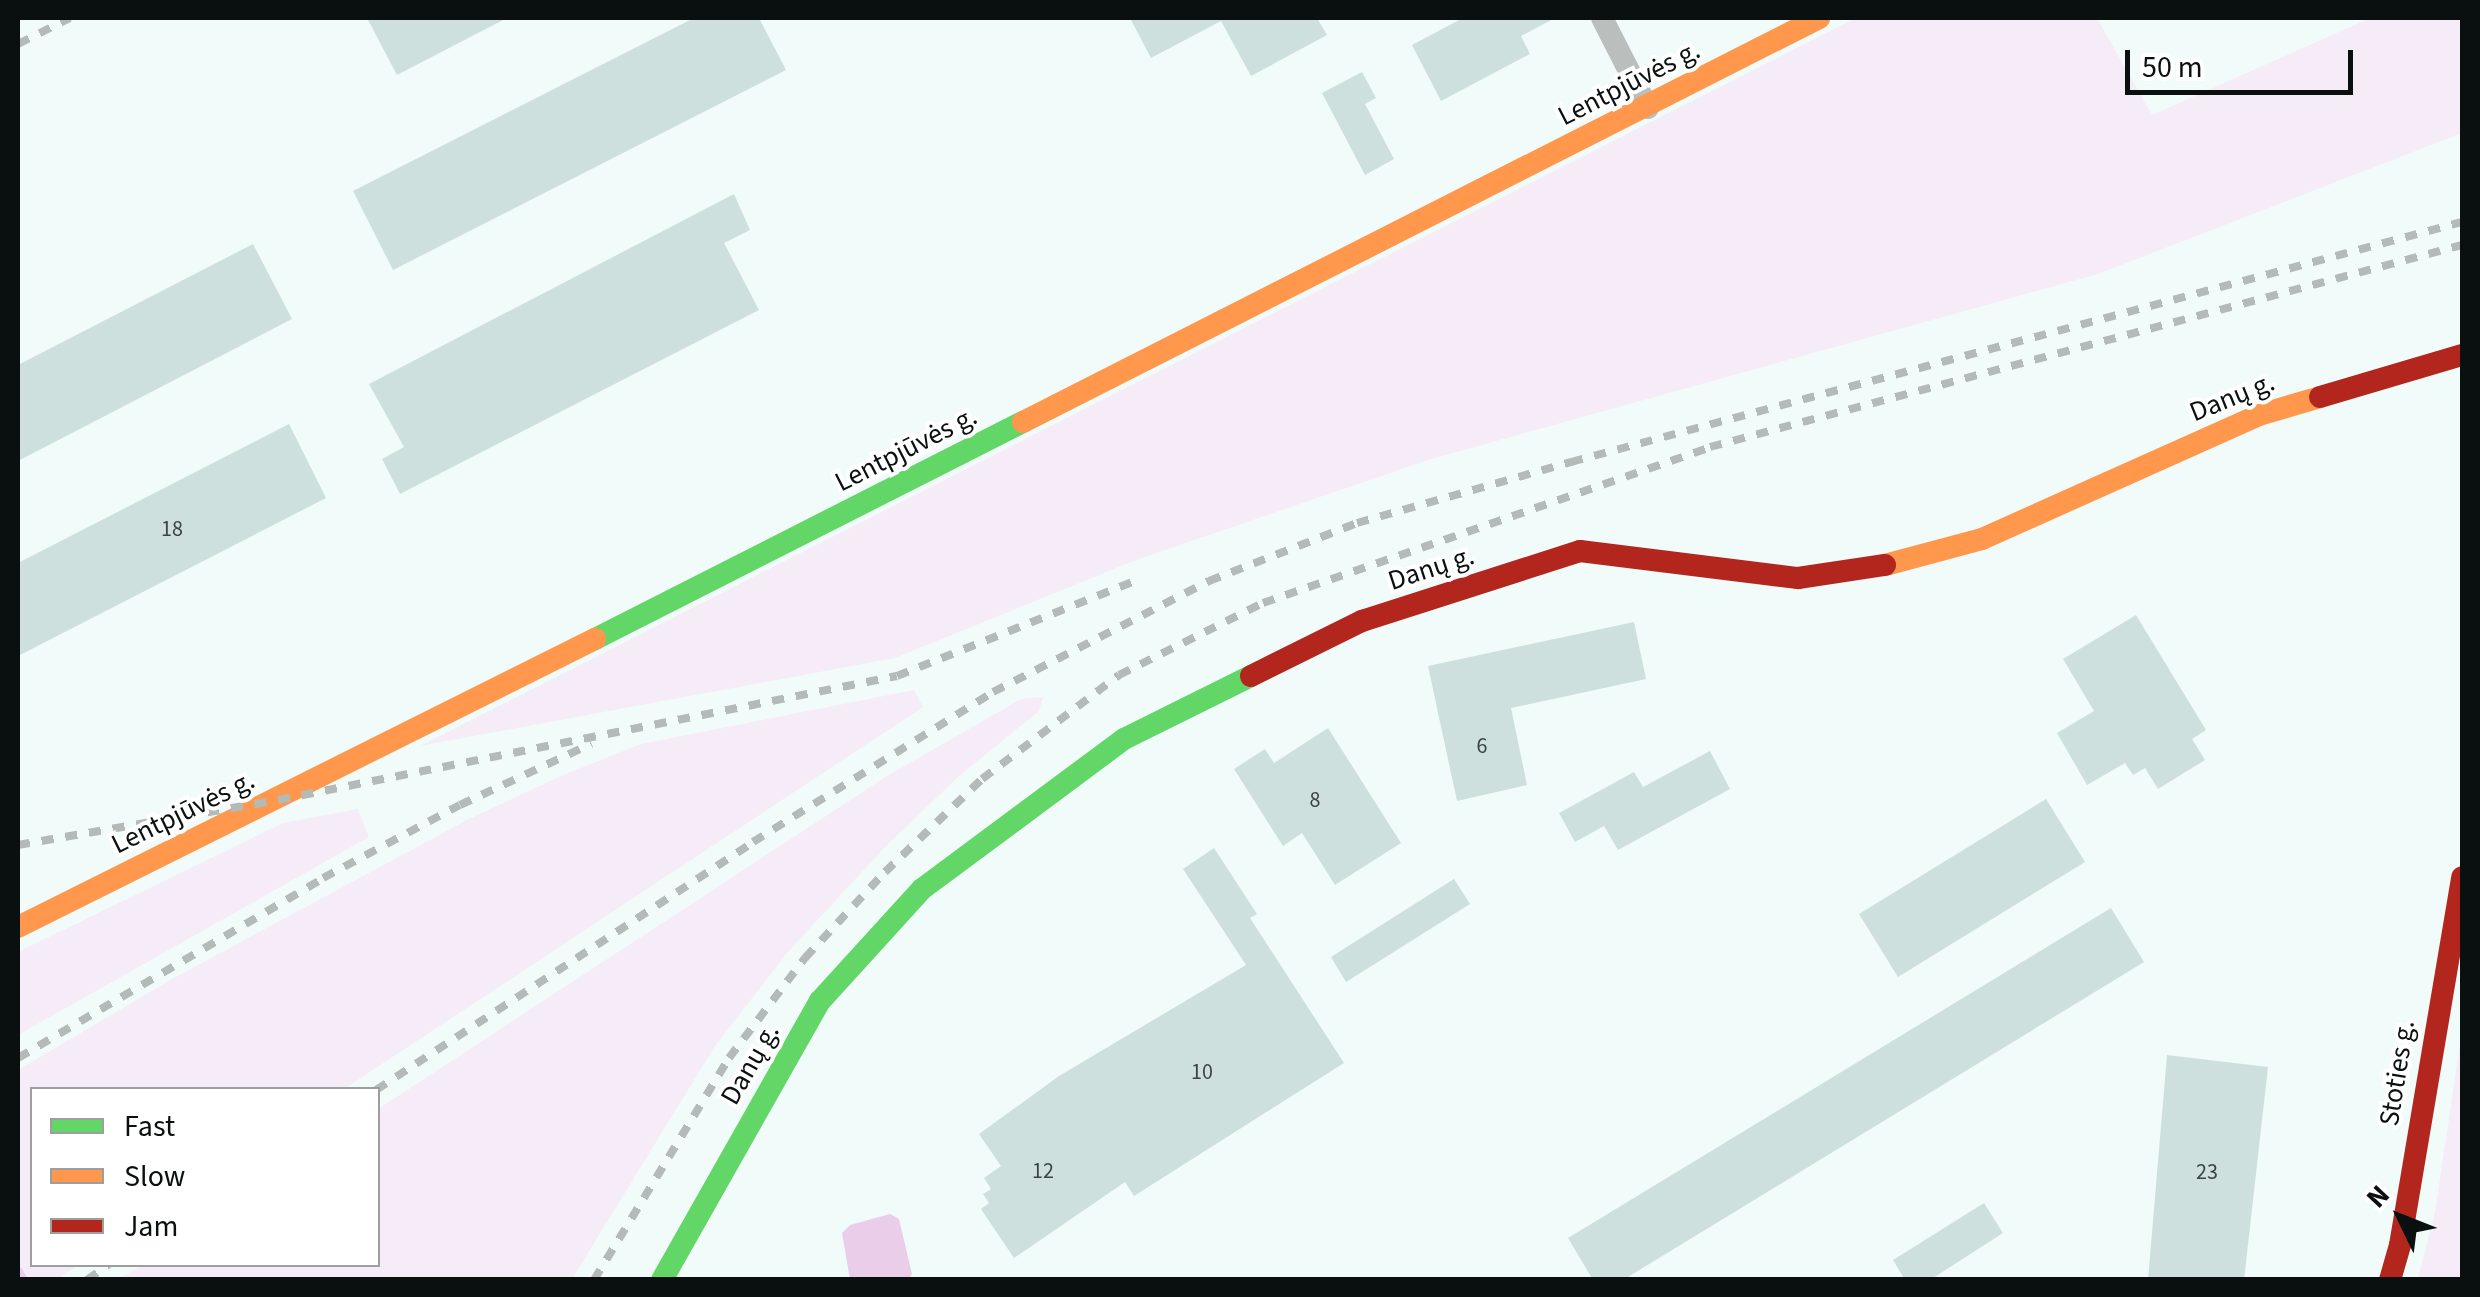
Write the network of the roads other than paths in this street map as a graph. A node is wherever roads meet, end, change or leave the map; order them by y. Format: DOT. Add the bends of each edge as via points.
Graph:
graph roads {
  1 [pos="1602,18"];
  2 [pos="1819,18"];
  3 [pos="1648,108"];
  4 [pos="2462,356"];
  5 [pos="2462,876"];
  6 [pos="18,926"];
  7 [pos="662,1280"];
  8 [pos="2390,1280"];
  1 -- 3 [label="street"];
  2 -- 3 [label="street, Lentpjūvės g."];
  3 -- 6 [label="street, Lentpjūvės g."];
  4 -- 7 [label="street, Danų g." via="2259,415 1982,539 1890,564 1798,578 1580,551 1362,622 1124,740 922,889 820,1001"];
  5 -- 8 [label="street, Stoties g."];
}
